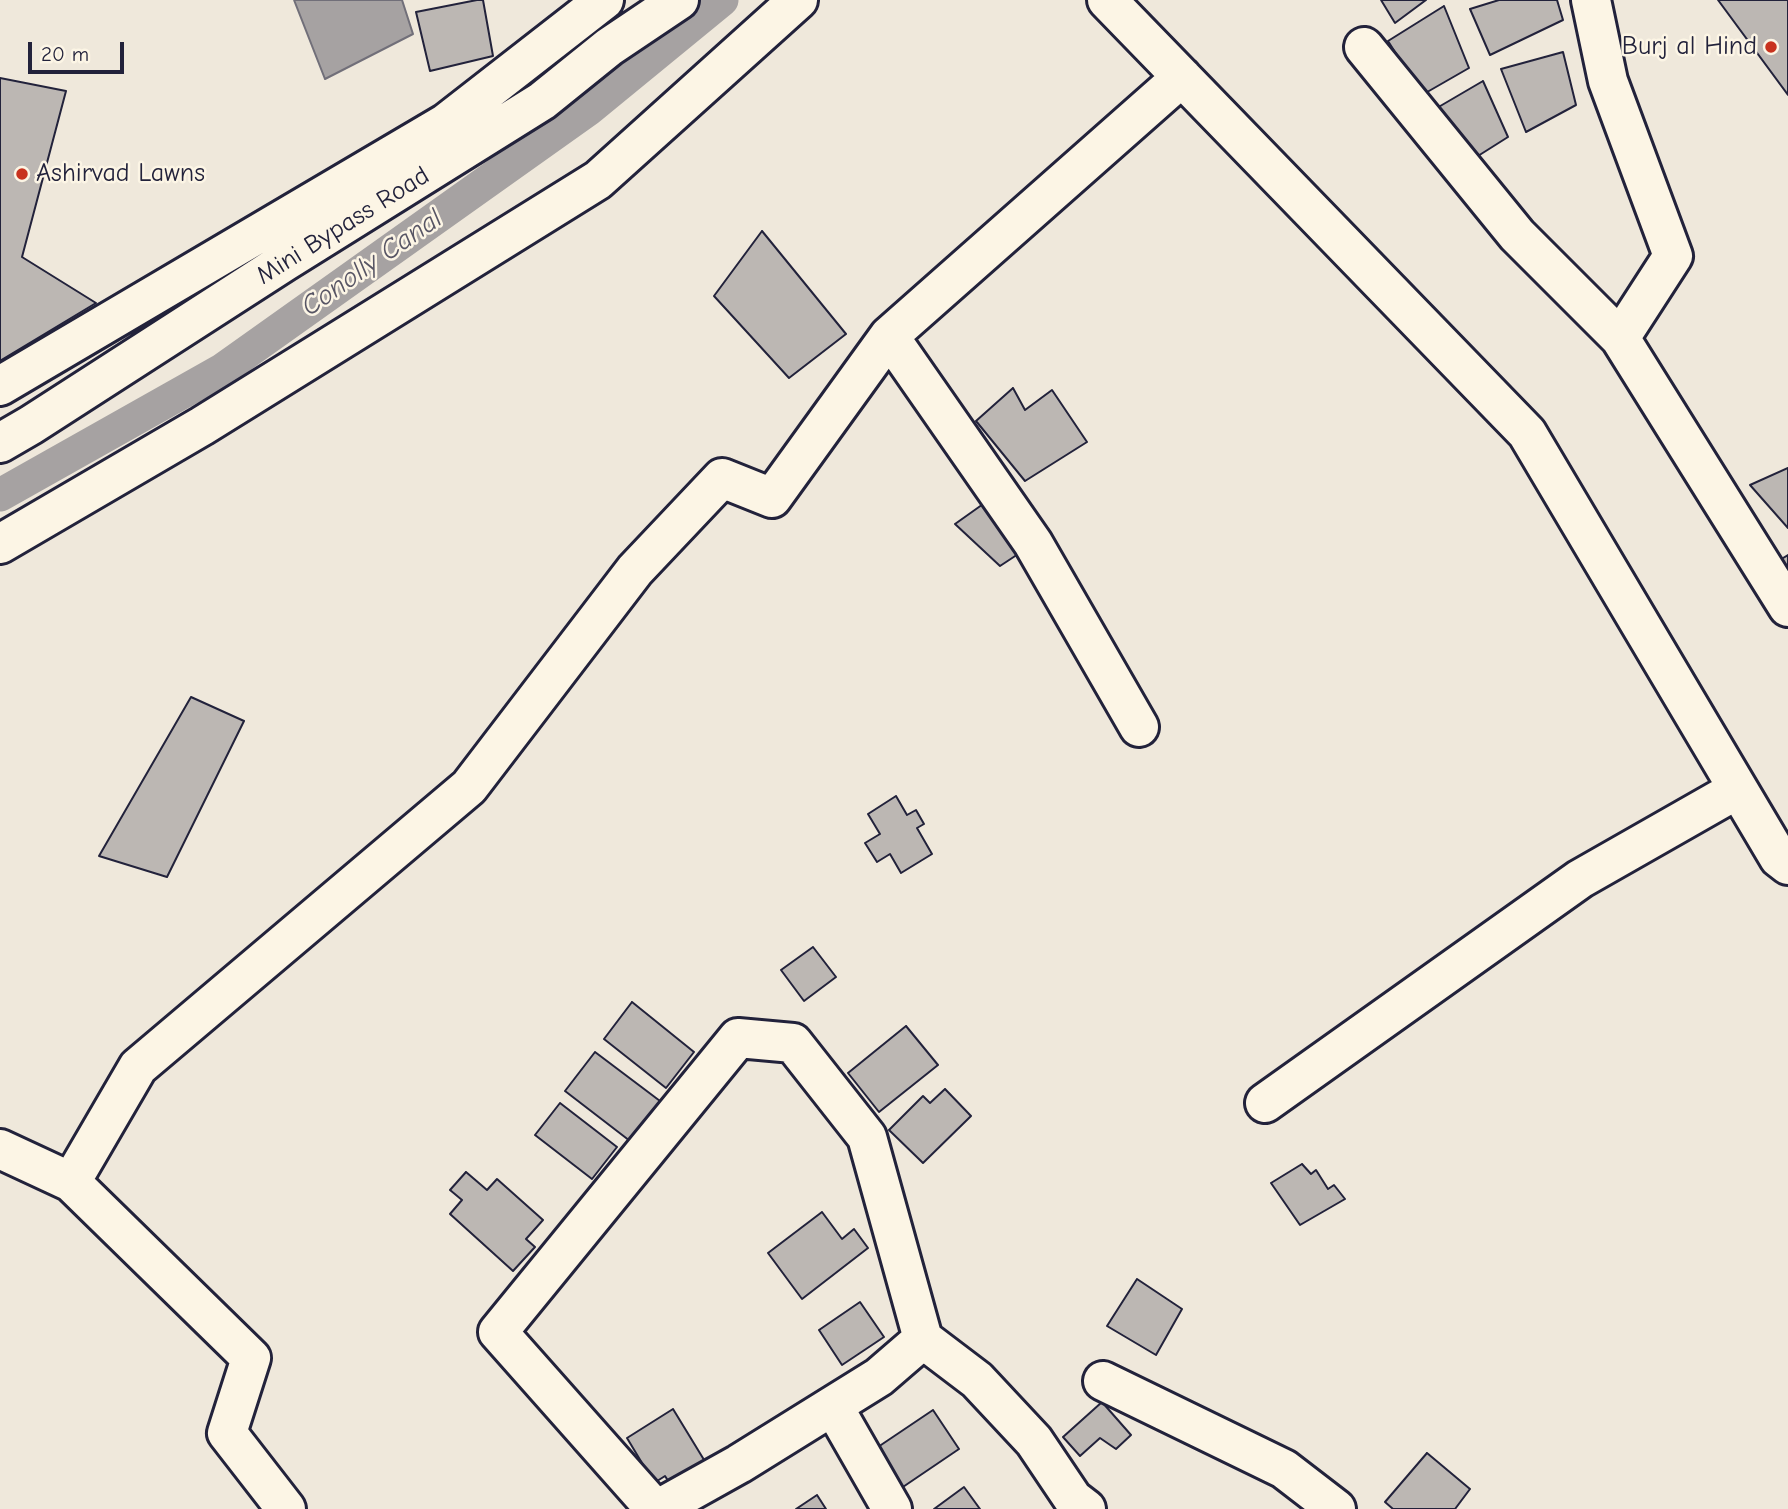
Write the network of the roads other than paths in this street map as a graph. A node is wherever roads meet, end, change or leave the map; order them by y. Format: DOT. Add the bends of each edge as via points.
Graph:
graph roads {
  1 [pos="604,0"];
  2 [pos="679,0"];
  3 [pos="799,0"];
  4 [pos="1107,0"];
  5 [pos="1591,0"];
  6 [pos="1364,47"];
  7 [pos="1182,77"];
  8 [pos="889,336"];
  9 [pos="1620,338"];
  10 [pos="0,386"];
  11 [pos="0,443"];
  12 [pos="0,544"];
  13 [pos="1788,607"];
  14 [pos="1139,727"];
  15 [pos="1738,789"];
  16 [pos="1788,865"];
  17 [pos="1265,1103"];
  18 [pos="0,1149"];
  19 [pos="71,1182"];
  20 [pos="923,1339"];
  21 [pos="1103,1381"];
  22 [pos="833,1406"];
  23 [pos="286,1509"];
  24 [pos="655,1509"];
  25 [pos="664,1509"];
  26 [pos="892,1509"];
  27 [pos="1086,1509"];
  28 [pos="1336,1509"];
  1 -- 10 [label="street, Mini Bypass Road" via="446,122"];
  2 -- 11 [label="street, Mini Bypass Road" via="609,47 542,101"];
  3 -- 12 [label="street" via="598,180 202,426"];
  4 -- 7 [label="street"];
  5 -- 9 [label="street" via="1608,81 1673,256"];
  6 -- 9 [label="street" via="1517,235"];
  7 -- 8 [label="street"];
  7 -- 15 [label="street" via="1527,433"];
  8 -- 14 [label="street" via="1033,543"];
  8 -- 19 [label="street" via="772,498 722,478 635,570 469,787 138,1067"];
  9 -- 13 [label="street"];
  15 -- 16 [label="street" via="1779,858"];
  15 -- 17 [label="street" via="1580,879"];
  18 -- 19 [label="street"];
  19 -- 23 [label="street" via="251,1358 227,1433"];
  20 -- 22 [label="street" via="879,1377"];
  20 -- 24 [label="street" via="867,1138 793,1043 738,1038 498,1332"];
  20 -- 27 [label="street" via="977,1380 1034,1441 1073,1499"];
  21 -- 28 [label="street" via="1284,1469"];
  22 -- 25 [label="street"];
  22 -- 26 [label="street"];
}
